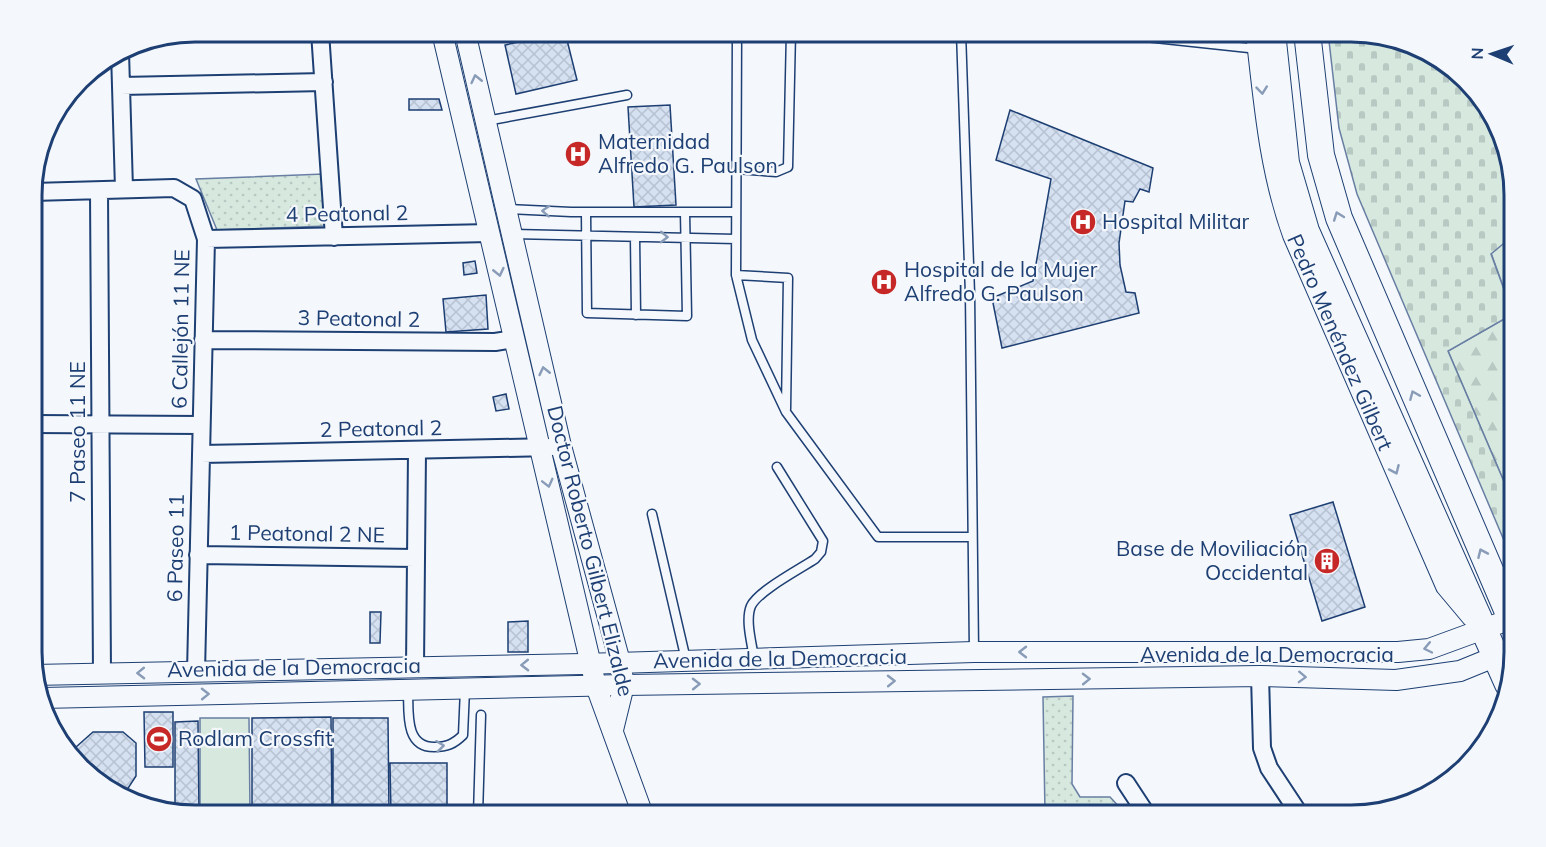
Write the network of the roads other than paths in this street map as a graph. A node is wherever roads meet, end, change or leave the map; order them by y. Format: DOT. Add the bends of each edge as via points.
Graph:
graph roads {
  1 [pos="321,42"];
  2 [pos="444,42"];
  3 [pos="467,42"];
  4 [pos="737,42"];
  5 [pos="791,42"];
  6 [pos="961,42"];
  7 [pos="1265,42"];
  8 [pos="1265,42"];
  9 [pos="1308,42"];
  10 [pos="120,61"];
  11 [pos="324,82"];
  12 [pos="121,86"];
  13 [pos="627,95"];
  14 [pos="1281,123"];
  15 [pos="486,125"];
  16 [pos="466,132"];
  17 [pos="496,162"];
  18 [pos="475,169"];
  19 [pos="736,170"];
  20 [pos="1275,177"];
  21 [pos="124,189"];
  22 [pos="99,191"];
  23 [pos="42,192"];
  24 [pos="506,209"];
  25 [pos="586,212"];
  26 [pos="686,212"];
  27 [pos="736,212"];
  28 [pos="490,233"];
  29 [pos="512,234"];
  30 [pos="585,236"];
  31 [pos="334,237"];
  32 [pos="634,237"];
  33 [pos="686,238"];
  34 [pos="736,238"];
  35 [pos="206,239"];
  36 [pos="736,275"];
  37 [pos="636,315"];
  38 [pos="514,339"];
  39 [pos="203,340"];
  40 [pos="786,412"];
  41 [pos="100,423"];
  42 [pos="42,424"];
  43 [pos="201,425"];
  44 [pos="561,446"];
  45 [pos="540,448"];
  46 [pos="417,451"];
  47 [pos="201,454"];
  48 [pos="777,467"];
  49 [pos="652,514"];
  50 [pos="972,537"];
  51 [pos="198,555"];
  52 [pos="415,558"];
  53 [pos="1504,601"];
  54 [pos="1504,625"];
  55 [pos="1484,631"];
  56 [pos="974,652"];
  57 [pos="1504,652"];
  58 [pos="1504,653"];
  59 [pos="754,658"];
  60 [pos="686,660"];
  61 [pos="620,663"];
  62 [pos="592,664"];
  63 [pos="415,667"];
  64 [pos="196,672"];
  65 [pos="102,673"];
  66 [pos="1260,676"];
  67 [pos="44,678"];
  68 [pos="624,685"];
  69 [pos="596,686"];
  70 [pos="465,688"];
  71 [pos="408,689"];
  72 [pos="49,698"];
  73 [pos="481,715"];
  74 [pos="613,730"];
  75 [pos="1126,783"];
  76 [pos="478,805"];
  77 [pos="639,805"];
  78 [pos="1140,805"];
  79 [pos="1293,805"];
  1 -- 11 [label="street"];
  2 -- 16 [label="street, Doctor Roberto Gilbert Elizalde"];
  15 -- 3 [label="street, Doctor Roberto Gilbert Elizalde, one-way"];
  4 -- 19 [label="lane"];
  5 -- 19 [label="lane" via="788,167 776,172"];
  6 -- 50 [label="lane" via="970,294"];
  7 -- 14 [label="main road, Pedro Menéndez Gilbert"];
  8 -- 20 [label="street, Pedro Menéndez Gilbert, one-way" via="1266,124"];
  53 -- 9 [label="main road, one-way" via="1339,218 1321,155"];
  10 -- 12 [label="street"];
  11 -- 12 [label="street"];
  11 -- 31 [label="street"];
  12 -- 21 [label="street"];
  13 -- 15 [label="lane"];
  14 -- 20 [label="main road"];
  14 -- 55 [label="main road, Pedro Menéndez Gilbert" via="1294,196 1306,231"];
  15 -- 16 [label="street" via="485,134 475,139"];
  15 -- 17 [label="street, Doctor Roberto Gilbert Elizalde"];
  16 -- 18 [label="street, Doctor Roberto Gilbert Elizalde"];
  17 -- 18 [label="street" via="482,157"];
  17 -- 24 [label="street, Doctor Roberto Gilbert Elizalde"];
  18 -- 28 [label="street, Doctor Roberto Gilbert Elizalde"];
  19 -- 27 [label="lane"];
  20 -- 55 [label="street, Pedro Menéndez Gilbert, one-way" via="1293,236 1446,586"];
  21 -- 22 [label="street"];
  21 -- 35 [label="street, 6 Callejón 11 NE" via="174,188 193,199"];
  22 -- 23 [label="street"];
  22 -- 41 [label="street, 7 Paseo 11 NE"];
  25 -- 24 [label="lane, one-way"];
  24 -- 29 [label="street, Doctor Roberto Gilbert Elizalde"];
  25 -- 26 [label="lane"];
  25 -- 30 [label="lane"];
  26 -- 27 [label="lane"];
  26 -- 33 [label="lane"];
  27 -- 34 [label="lane"];
  28 -- 31 [label="street, 4 Peatonal 2"];
  28 -- 38 [label="street, Doctor Roberto Gilbert Elizalde, one-way"];
  29 -- 30 [label="lane"];
  44 -- 29 [label="street, Doctor Roberto Gilbert Elizalde, one-way"];
  30 -- 32 [label="lane"];
  30 -- 37 [label="lane" via="587,313"];
  31 -- 35 [label="street, 4 Peatonal 2"];
  32 -- 33 [label="lane, one-way"];
  32 -- 37 [label="lane"];
  33 -- 34 [label="lane"];
  33 -- 37 [label="lane" via="687,316"];
  34 -- 36 [label="lane"];
  35 -- 39 [label="street, 6 Callejón 11 NE"];
  36 -- 40 [label="lane" via="752,340"];
  36 -- 40 [label="lane" via="788,278"];
  38 -- 39 [label="street, 3 Peatonal 2"];
  38 -- 45 [label="street, Doctor Roberto Gilbert Elizalde"];
  39 -- 43 [label="street, 6 Callejón 11 NE"];
  40 -- 50 [label="lane" via="878,537"];
  41 -- 42 [label="street"];
  41 -- 43 [label="street"];
  41 -- 65 [label="street, 7 Paseo 11 NE"];
  43 -- 47 [label="street, 6 Paseo 11"];
  44 -- 45 [label="street, 2 Peatonal 2"];
  44 -- 61 [label="street, Doctor Roberto Gilbert Elizalde"];
  45 -- 46 [label="street, 2 Peatonal 2"];
  45 -- 62 [label="street, Doctor Roberto Gilbert Elizalde, one-way"];
  46 -- 47 [label="street, 2 Peatonal 2"];
  46 -- 52 [label="street"];
  47 -- 51 [label="street, 6 Paseo 11"];
  48 -- 59 [label="lane" via="823,541 815,559 751,607"];
  49 -- 60 [label="lane"];
  50 -- 56 [label="lane"];
  51 -- 52 [label="street, 1 Peatonal 2 NE"];
  51 -- 64 [label="street, 6 Paseo 11"];
  52 -- 63 [label="street"];
  54 -- 55 [label="street, Avenida de la Democracia"];
  55 -- 56 [label="street, Avenida de la Democracia, one-way" via="1429,649 1398,652"];
  55 -- 57 [label="main road, Pedro Menéndez Gilbert"];
  56 -- 59 [label="street, Avenida de la Democracia"];
  66 -- 58 [label="street, Avenida de la Democracia, one-way" via="1429,678 1460,671"];
  59 -- 60 [label="street, Avenida de la Democracia"];
  60 -- 61 [label="street, Avenida de la Democracia"];
  61 -- 62 [label="street, Avenida de la Democracia"];
  61 -- 68 [label="street, Doctor Roberto Gilbert Elizalde"];
  62 -- 63 [label="street, Avenida de la Democracia, one-way"];
  62 -- 69 [label="street, Doctor Roberto Gilbert Elizalde"];
  63 -- 64 [label="street, Avenida de la Democracia"];
  64 -- 65 [label="street, Avenida de la Democracia, one-way"];
  65 -- 67 [label="street, Avenida de la Democracia"];
  68 -- 66 [label="street, Avenida de la Democracia, one-way"];
  66 -- 79 [label="street" via="1262,748 1269,768"];
  68 -- 69 [label="street, Avenida de la Democracia"];
  68 -- 74 [label="street, Doctor Roberto Gilbert Elizalde"];
  69 -- 70 [label="street, Avenida de la Democracia"];
  69 -- 74 [label="street, Doctor Roberto Gilbert Elizalde"];
  70 -- 71 [label="street, Avenida de la Democracia"];
  71 -- 70 [label="lane, one-way" via="410,728 415,741 427,747 445,747 463,735"];
  72 -- 71 [label="street, Avenida de la Democracia, one-way"];
  73 -- 76 [label="lane"];
  74 -- 77 [label="street"];
  75 -- 78 [label="street"];
}
